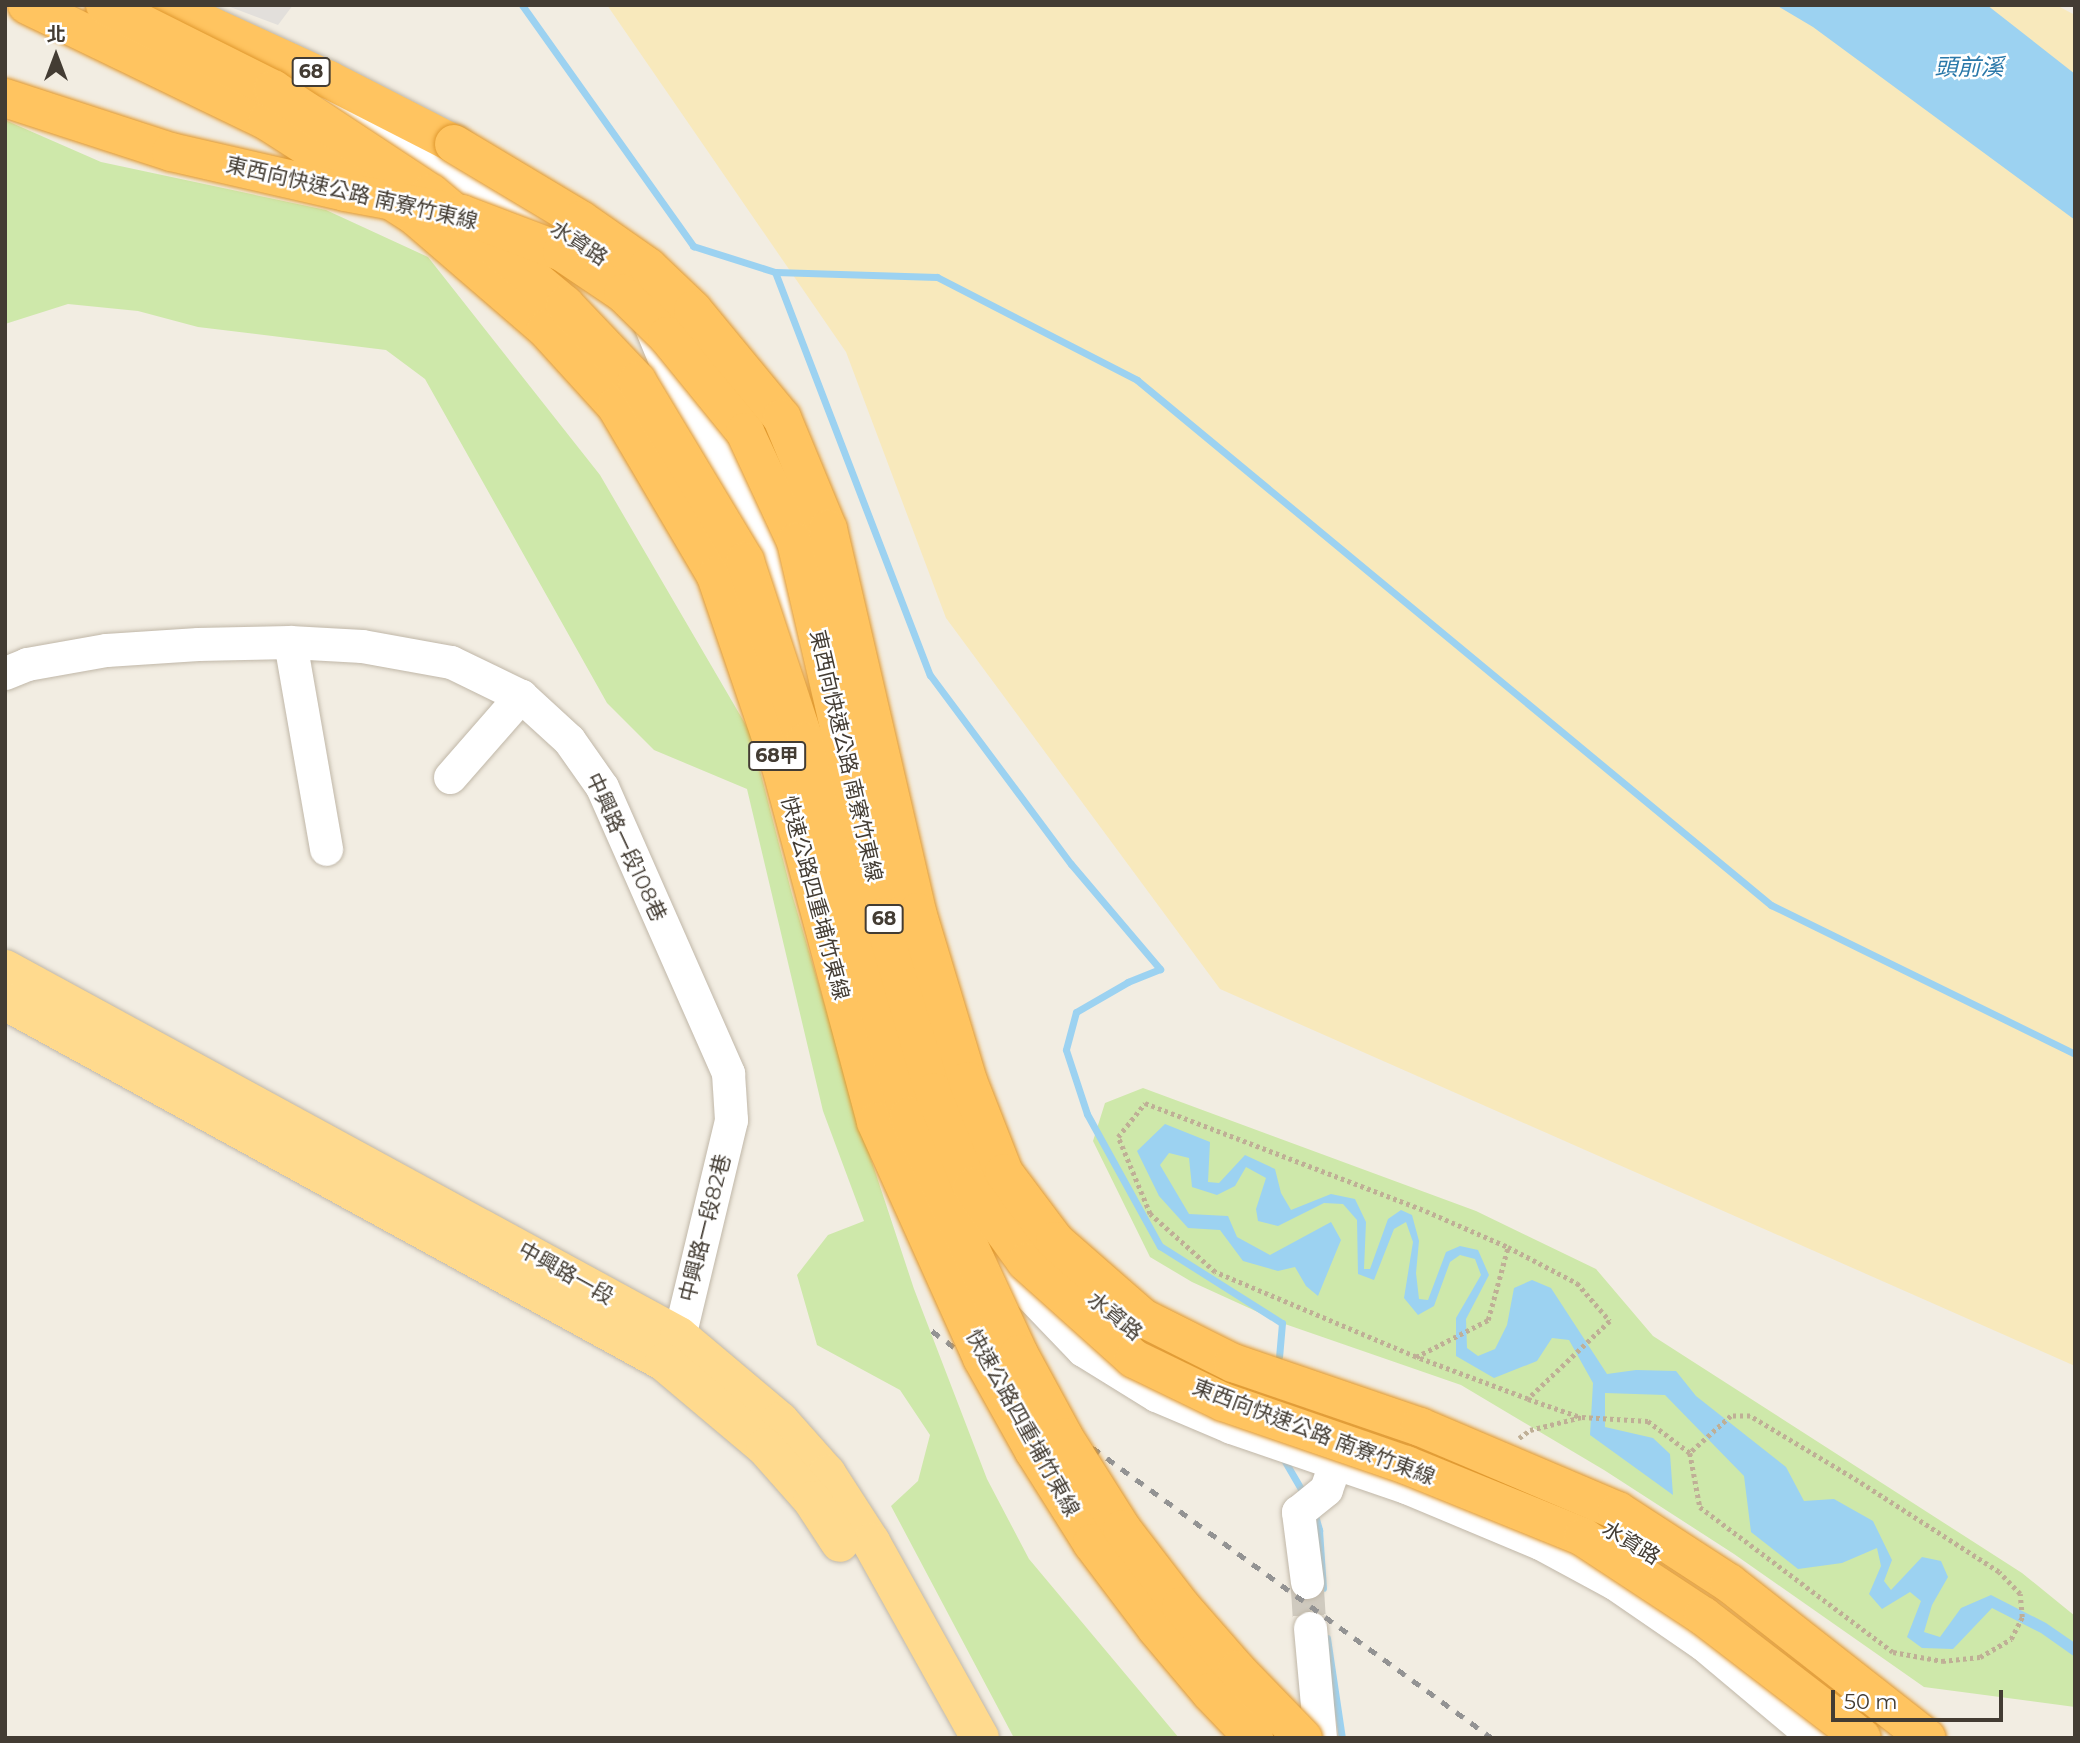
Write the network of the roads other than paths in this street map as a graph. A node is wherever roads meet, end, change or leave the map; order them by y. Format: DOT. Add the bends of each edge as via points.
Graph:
graph roads {
  1 [pos="27,5"];
  2 [pos="105,5"];
  3 [pos="138,5"];
  4 [pos="165,5"];
  5 [pos="5,98"];
  6 [pos="414,152"];
  7 [pos="679,395"];
  8 [pos="290,642"];
  9 [pos="803,665"];
  10 [pos="5,673"];
  11 [pos="521,696"];
  12 [pos="450,778"];
  13 [pos="326,849"];
  14 [pos="5,969"];
  15 [pos="12,1007"];
  16 [pos="731,1120"];
  17 [pos="679,1336"];
  18 [pos="1351,1421"];
  19 [pos="1330,1477"];
  20 [pos="1307,1583"];
  21 [pos="1310,1628"];
  22 [pos="951,1738"];
  23 [pos="979,1738"];
  24 [pos="1254,1738"];
  25 [pos="1303,1738"];
  26 [pos="1320,1738"];
  27 [pos="1815,1738"];
  28 [pos="1841,1738"];
  29 [pos="1862,1738"];
  30 [pos="1927,1738"];
  1 -- 24 [label="highway, 快速公路四重埔竹東線 / 68甲, bridge" via="267,121 415,216 546,329 616,406 716,576 781,767 876,1122 982,1358 1092,1543 1156,1628"];
  2 -- 25 [label="highway, 快速公路四重埔竹東線 / 68甲, bridge" via="273,89 431,193 565,305 637,381 745,561 805,742 909,1116 1019,1354 1122,1529 1205,1634"];
  3 -- 6 [label="street, 水資路" via="248,54 337,102"];
  4 -- 30 [label="highway, 東西向快速公路 南寮竹東線 / 68, bridge" via="454,144 581,220 648,267 684,302 782,418 828,529 917,912 968,1081 1004,1173 1055,1241 1143,1318 1233,1363 1420,1427 1618,1511 1729,1583"];
  5 -- 29 [label="highway, 東西向快速公路 南寮竹東線 / 68, bridge" via="172,152 461,214 562,252 623,293 667,336 745,432 796,542 883,916 934,1092 972,1187 1026,1262 1134,1359 1223,1402 1406,1465 1583,1537 1703,1616"];
  6 -- 7 [label="street, 水資路" via="536,265 596,313"];
  6 -- 7 [label="street, 水資路" via="569,233 632,279"];
  7 -- 9 [label="street, 水資路" via="746,501 770,554"];
  8 -- 10 [label="street, 中興路一段108巷" via="106,650 27,664"];
  8 -- 11 [label="street, 中興路一段108巷" via="362,646 451,662"];
  8 -- 13 [label="street"];
  9 -- 18 [label="street, 水資路" via="961,1095 1003,1193 1041,1249 1137,1337 1228,1380"];
  9 -- 19 [label="street, 水資路" via="870,923 926,1107 969,1212 1010,1274 1083,1350 1156,1395"];
  11 -- 12 [label="street"];
  11 -- 16 [label="street, 中興路一段108巷" via="569,740 602,787 728,1073"];
  14 -- 17 [label="main road, 中興路一段"];
  15 -- 22 [label="main road, 中興路一段" via="664,1362 765,1447 812,1500 856,1568"];
  16 -- 17 [label="street, 中興路一段82巷"];
  17 -- 23 [label="main road, 中興路一段" via="780,1421 827,1474 871,1542"];
  18 -- 19 [label="street"];
  18 -- 28 [label="street, 水資路" via="1599,1522 1660,1560 1795,1659"];
  19 -- 20 [label="street" via="1298,1512"];
  19 -- 27 [label="street, 水資路" via="1481,1516 1540,1543 1614,1583 1703,1644"];
  21 -- 26 [label="street"];
}
